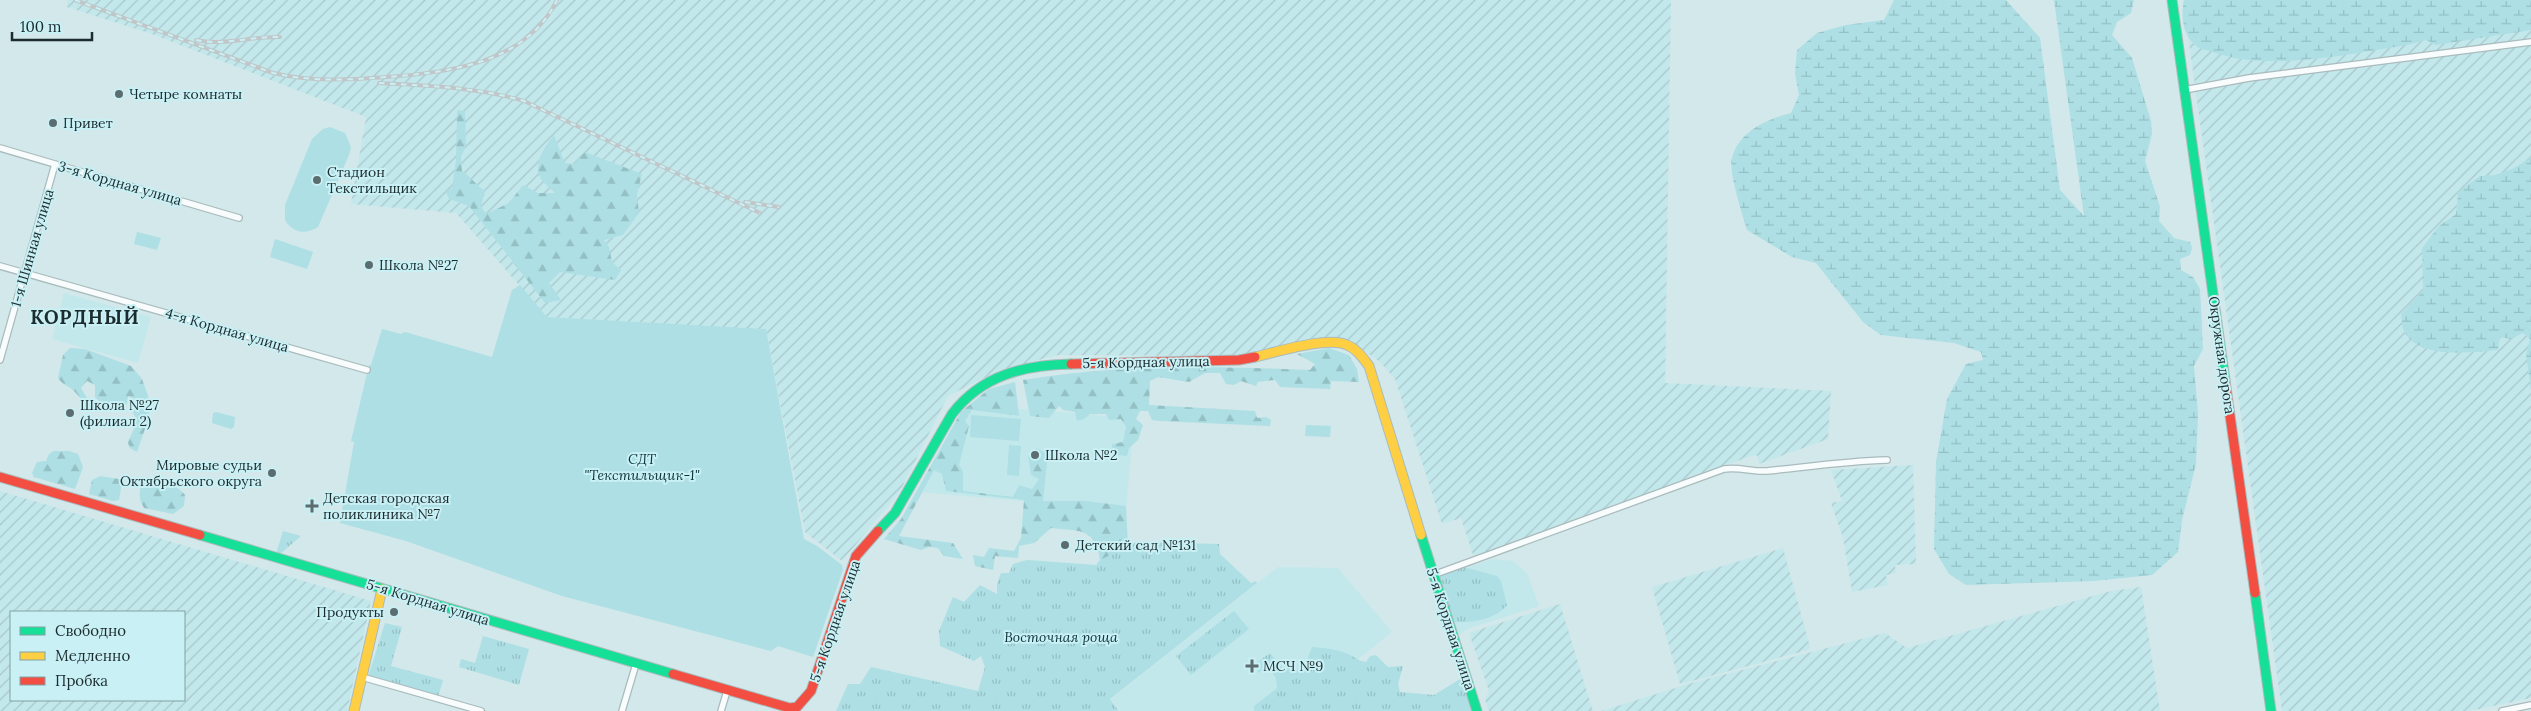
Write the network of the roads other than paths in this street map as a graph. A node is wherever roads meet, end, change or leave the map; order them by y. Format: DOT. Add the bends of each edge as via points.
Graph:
graph roads {
  1 [pos="2172,0"];
  2 [pos="2531,42"];
  3 [pos="2184,90"];
  4 [pos="0,148"];
  5 [pos="55,164"];
  6 [pos="239,218"];
  7 [pos="0,266"];
  8 [pos="24,273"];
  9 [pos="0,360"];
  10 [pos="366,370"];
  11 [pos="1887,460"];
  12 [pos="0,477"];
  13 [pos="1433,575"];
  14 [pos="382,589"];
  15 [pos="636,664"];
  16 [pos="362,677"];
  17 [pos="727,691"];
  18 [pos="2531,705"];
  19 [pos="354,711"];
  20 [pos="481,711"];
  21 [pos="622,711"];
  22 [pos="721,711"];
  23 [pos="1477,711"];
  24 [pos="2271,711"];
  25 [pos="2502,711"];
  1 -- 3 [label="main road, Окружная дорога"];
  2 -- 3 [label="street" via="2249,78"];
  3 -- 24 [label="main road, Окружная дорога"];
  4 -- 5 [label="street, 3-я Кордная улица"];
  5 -- 6 [label="street, 3-я Кордная улица"];
  5 -- 8 [label="street, 1-я Шинная улица"];
  7 -- 8 [label="street, 4-я Кордная улица"];
  8 -- 9 [label="street, 1-я Шинная улица"];
  8 -- 10 [label="street, 4-я Кордная улица"];
  11 -- 13 [label="street" via="1843,461 1765,471 1744,467 1724,469"];
  12 -- 14 [label="main road, 5-я Кордная улица"];
  13 -- 17 [label="main road, 5-я Кордная улица" via="1369,366 1358,352 1346,344 1328,342 1258,357 1217,361 1038,365 1015,370 984,385 962,401 952,414 895,513 856,556 811,691 804,702 797,707 782,707"];
  13 -- 23 [label="main road, 5-я Кордная улица"];
  14 -- 15 [label="main road, 5-я Кордная улица"];
  14 -- 16 [label="main road"];
  15 -- 17 [label="main road, 5-я Кордная улица"];
  15 -- 21 [label="street"];
  16 -- 19 [label="main road"];
  16 -- 20 [label="street"];
  17 -- 22 [label="street"];
  18 -- 25 [label="street"];
}
